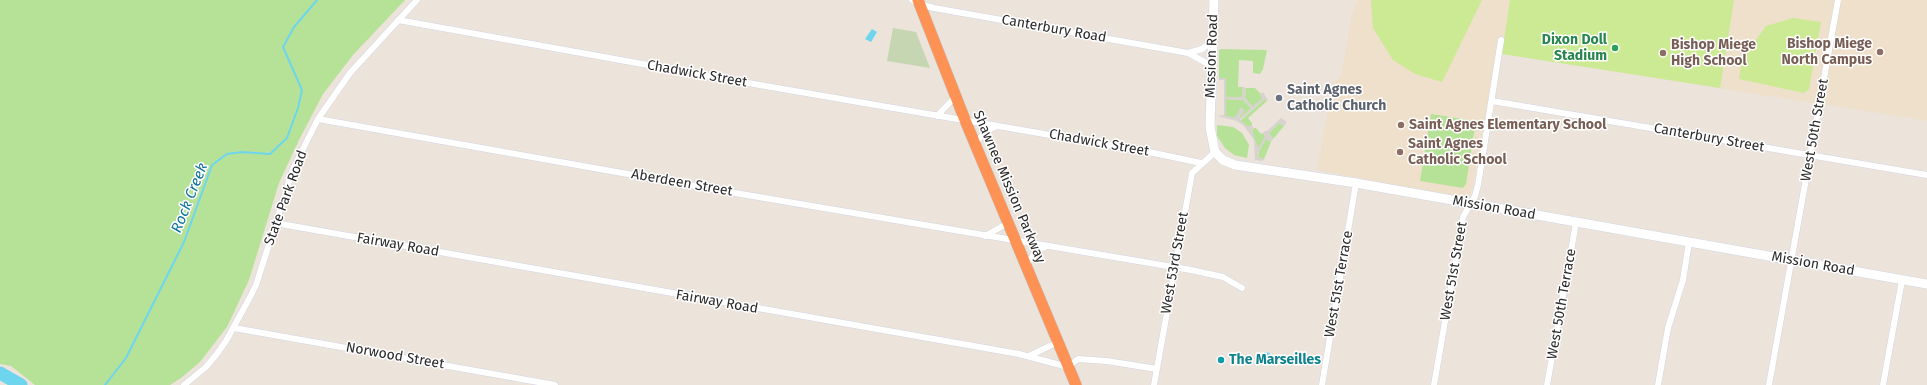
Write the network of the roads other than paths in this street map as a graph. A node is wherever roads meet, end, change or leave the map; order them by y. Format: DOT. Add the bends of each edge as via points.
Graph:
graph roads {
  1 [pos="417,0"];
  2 [pos="1214,0"];
  3 [pos="1838,0"];
  4 [pos="916,1"];
  5 [pos="398,20"];
  6 [pos="1501,40"];
  7 [pos="1213,41"];
  8 [pos="1188,52"];
  9 [pos="1212,66"];
  10 [pos="955,97"];
  11 [pos="1492,101"];
  12 [pos="937,116"];
  13 [pos="318,119"];
  14 [pos="965,120"];
  15 [pos="997,126"];
  16 [pos="974,144"];
  17 [pos="1215,152"];
  18 [pos="1811,155"];
  19 [pos="1201,163"];
  20 [pos="1927,175"];
  21 [pos="1356,183"];
  22 [pos="1470,204"];
  23 [pos="275,223"];
  24 [pos="1008,223"];
  25 [pos="1576,223"];
  26 [pos="984,236"];
  27 [pos="1016,241"];
  28 [pos="1689,242"];
  29 [pos="1046,246"];
  30 [pos="1792,260"];
  31 [pos="1026,266"];
  32 [pos="1174,268"];
  33 [pos="1902,280"];
  34 [pos="1927,284"];
  35 [pos="1242,288"];
  36 [pos="234,328"];
  37 [pos="1058,342"];
  38 [pos="1029,356"];
  39 [pos="1068,367"];
  40 [pos="1157,369"];
  41 [pos="184,385"];
  42 [pos="555,385"];
  43 [pos="1076,385"];
  44 [pos="1154,385"];
  45 [pos="1322,385"];
  46 [pos="1434,385"];
  47 [pos="1547,385"];
  48 [pos="1658,385"];
  49 [pos="1769,385"];
  50 [pos="1883,385"];
  1 -- 5 [label="street, State Park Road"];
  2 -- 7 [label="main road, Mission Road"];
  3 -- 18 [label="street, West 50th Street"];
  4 -- 8 [label="street, Canterbury Road"];
  4 -- 10 [label="highway, Shawnee Mission Parkway"];
  5 -- 12 [label="street, Chadwick Street"];
  5 -- 13 [label="street, State Park Road" via="350,73"];
  6 -- 11 [label="street, West 51st Street"];
  7 -- 8 [label="street, Canterbury Road" via="1202,49"];
  7 -- 9 [label="main road, Mission Road"];
  8 -- 9 [label="street, Canterbury Road"];
  9 -- 17 [label="main road, Mission Road" via="1210,128"];
  10 -- 12 [label="street"];
  10 -- 14 [label="highway, Shawnee Mission Parkway"];
  11 -- 18 [label="street, Canterbury Street"];
  11 -- 22 [label="street, West 51st Street" via="1478,186"];
  12 -- 14 [label="street, Chadwick Street"];
  13 -- 23 [label="street, State Park Road" via="293,169"];
  13 -- 26 [label="street, Aberdeen Street"];
  14 -- 15 [label="street, Chadwick Street"];
  14 -- 16 [label="highway, Shawnee Mission Parkway"];
  15 -- 16 [label="street" via="983,134"];
  15 -- 19 [label="street, Chadwick Street"];
  16 -- 24 [label="highway, Shawnee Mission Parkway"];
  17 -- 19 [label="street, West 53rd Street"];
  17 -- 21 [label="main road, Mission Road" via="1223,160 1235,165"];
  18 -- 20 [label="street, Canterbury Street"];
  18 -- 30 [label="street, West 50th Street"];
  19 -- 32 [label="street, West 53rd Street" via="1192,172"];
  21 -- 22 [label="main road, Mission Road"];
  21 -- 45 [label="street, West 51st Terrace"];
  22 -- 25 [label="main road, Mission Road"];
  22 -- 46 [label="street, West 51st Street" via="1463,217"];
  23 -- 36 [label="street, State Park Road" via="256,285"];
  23 -- 38 [label="street, Fairway Road"];
  24 -- 26 [label="street"];
  24 -- 27 [label="highway, Shawnee Mission Parkway"];
  25 -- 28 [label="main road, Mission Road"];
  25 -- 47 [label="street, West 50th Terrace"];
  26 -- 27 [label="street, Aberdeen Street"];
  27 -- 29 [label="street, Aberdeen Street"];
  27 -- 31 [label="highway, Shawnee Mission Parkway"];
  28 -- 30 [label="main road, Mission Road"];
  28 -- 48 [label="street" via="1683,280 1668,328"];
  29 -- 31 [label="street" via="1033,254"];
  29 -- 32 [label="street, Aberdeen Street"];
  30 -- 33 [label="main road, Mission Road"];
  30 -- 49 [label="street, West 50th Street"];
  31 -- 37 [label="highway, Shawnee Mission Parkway"];
  32 -- 35 [label="street, Aberdeen Street" via="1223,277"];
  32 -- 40 [label="street, West 53rd Street"];
  33 -- 34 [label="main road, Mission Road"];
  33 -- 50 [label="street"];
  36 -- 41 [label="street, State Park Road" via="206,367"];
  36 -- 42 [label="street, Norwood Street"];
  37 -- 38 [label="street"];
  37 -- 39 [label="highway, Shawnee Mission Parkway"];
  38 -- 39 [label="street, Fairway Road"];
  39 -- 40 [label="street" via="1078,359"];
  39 -- 43 [label="highway, Shawnee Mission Parkway"];
  40 -- 44 [label="street, West 53rd Street"];
}
